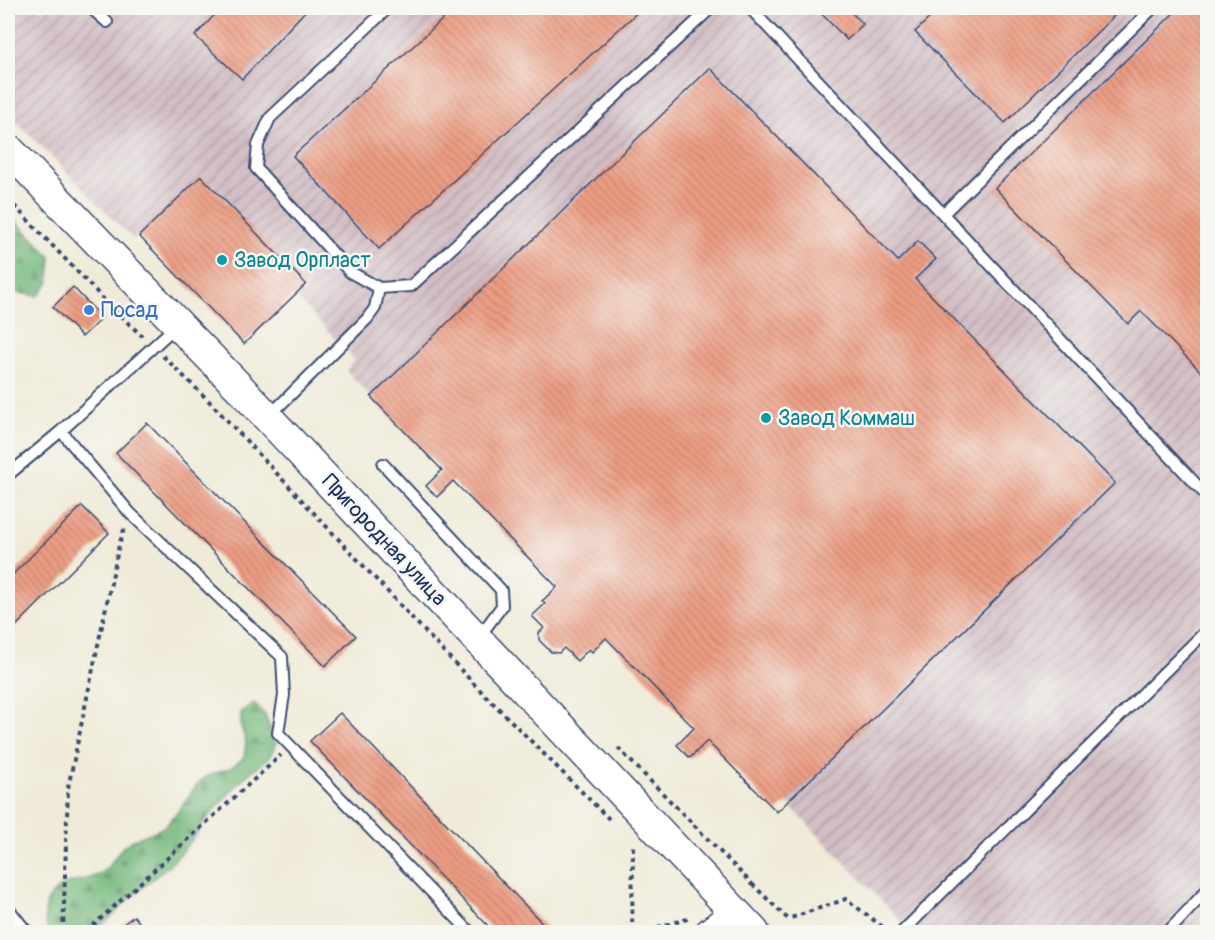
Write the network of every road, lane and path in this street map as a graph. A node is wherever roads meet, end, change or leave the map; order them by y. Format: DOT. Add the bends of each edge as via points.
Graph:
graph roads {
  1 [pos="90,8"];
  2 [pos="388,8"];
  3 [pos="711,8"];
  4 [pos="750,8"];
  5 [pos="1153,8"];
  6 [pos="107,22"];
  7 [pos="8,149"];
  8 [pos="8,200"];
  9 [pos="943,214"];
  10 [pos="379,288"];
  11 [pos="178,324"];
  12 [pos="154,347"];
  13 [pos="268,417"];
  14 [pos="61,431"];
  15 [pos="383,464"];
  16 [pos="8,475"];
  17 [pos="1208,497"];
  18 [pos="130,513"];
  19 [pos="1208,629"];
  20 [pos="477,640"];
  21 [pos="291,746"];
  22 [pos="609,819"];
  23 [pos="626,836"];
  24 [pos="752,884"];
  25 [pos="1208,890"];
  26 [pos="8,908"];
  27 [pos="744,922"];
  28 [pos="466,931"];
  29 [pos="27,933"];
  30 [pos="63,933"];
  31 [pos="86,933"];
  32 [pos="632,933"];
  33 [pos="709,933"];
  34 [pos="889,933"];
  35 [pos="902,933"];
  36 [pos="1168,933"];
  1 -- 6 [label="lane"];
  2 -- 10 [label="lane" via="270,118 258,145 256,168 350,272"];
  3 -- 10 [label="lane" via="411,286"];
  4 -- 9 [label="lane"];
  5 -- 9 [label="lane"];
  7 -- 11 [label="main road, Пригородная улица"];
  8 -- 12 [label="path"];
  9 -- 17 [label="lane"];
  10 -- 13 [label="lane" via="375,308 367,319"];
  11 -- 12 [label="lane"];
  11 -- 13 [label="main road, Пригородная улица"];
  12 -- 14 [label="lane"];
  12 -- 22 [label="path" via="475,685"];
  13 -- 20 [label="main road, Пригородная улица"];
  14 -- 16 [label="lane"];
  14 -- 18 [label="lane"];
  15 -- 20 [label="lane" via="501,590 502,606"];
  18 -- 21 [label="lane" via="282,657 284,695 278,733"];
  18 -- 30 [label="path" via="119,545 68,788"];
  19 -- 35 [label="lane"];
  20 -- 27 [label="main road, Пригородная улица"];
  21 -- 28 [label="lane"];
  21 -- 31 [label="path"];
  23 -- 32 [label="path" via="634,844"];
  24 -- 34 [label="path" via="788,919 846,899"];
  25 -- 36 [label="lane"];
  26 -- 29 [label="lane"];
  27 -- 33 [label="street, Пригородная улица"];
}
